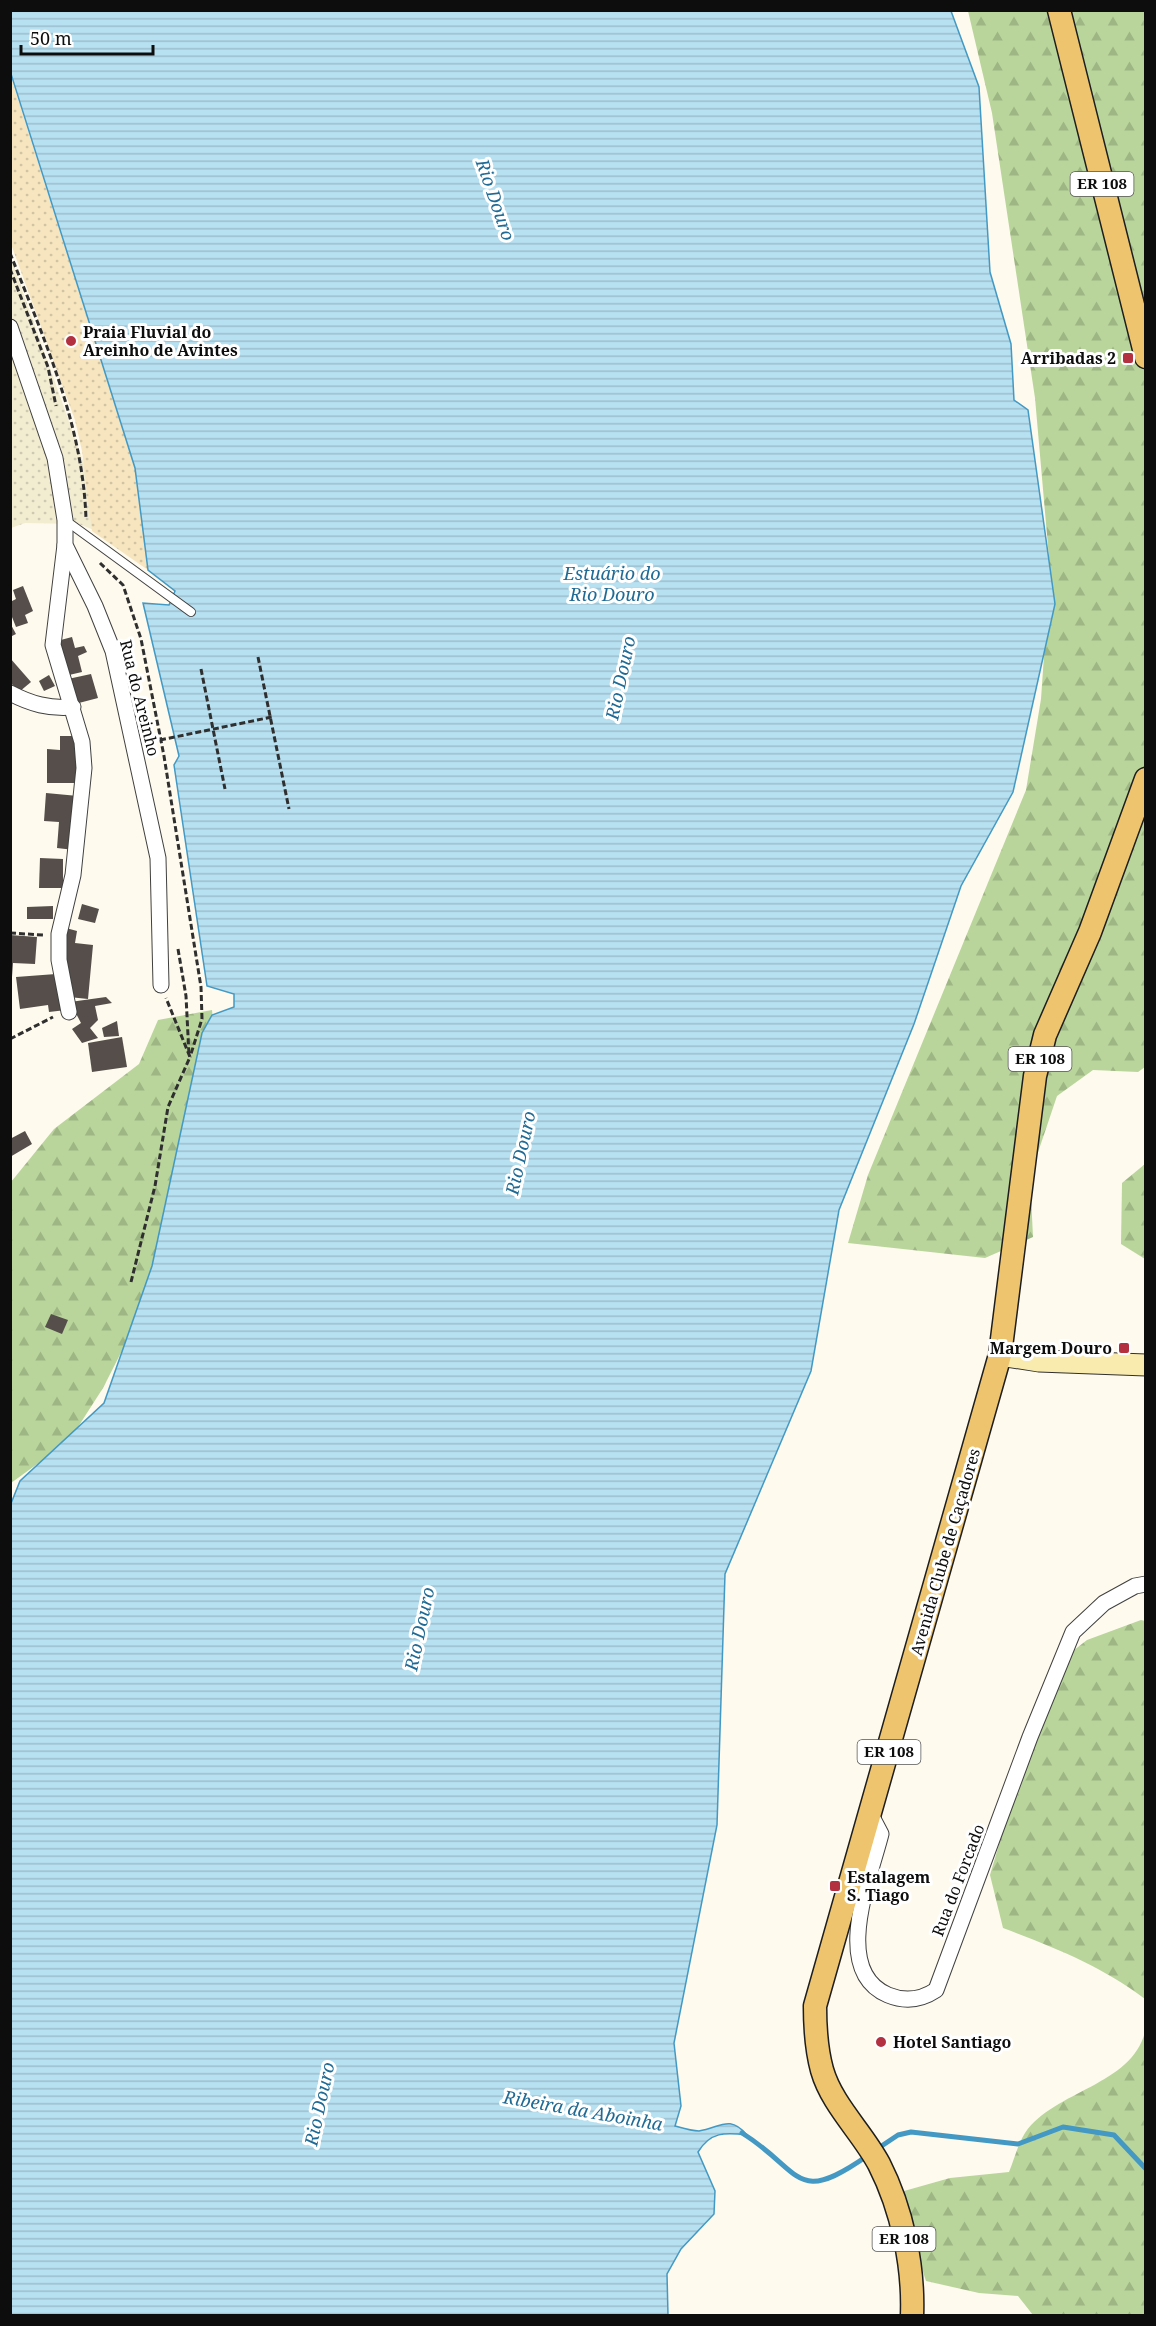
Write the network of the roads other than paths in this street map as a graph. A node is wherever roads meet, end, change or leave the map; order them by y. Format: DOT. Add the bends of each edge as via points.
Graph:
graph roads {
  1 [pos="1059,10"];
  2 [pos="1142,325"];
  3 [pos="10,327"];
  4 [pos="1146,357"];
  5 [pos="65,520"];
  6 [pos="65,545"];
  7 [pos="191,612"];
  8 [pos="10,693"];
  9 [pos="73,707"];
  10 [pos="1146,779"];
  11 [pos="161,985"];
  12 [pos="69,1012"];
  13 [pos="1000,1355"];
  14 [pos="1146,1365"];
  15 [pos="1146,1584"];
  16 [pos="871,1815"];
  17 [pos="912,2316"];
  1 -- 2 [label="main road, ER 108"];
  2 -- 4 [label="main road, ER 108"];
  3 -- 5 [label="street, Rua do Areinho" via="55,458"];
  5 -- 6 [label="street, Rua do Areinho"];
  5 -- 7 [label="lane"];
  6 -- 9 [label="street" via="53,645"];
  6 -- 11 [label="street, Rua do Areinho" via="113,651 134,746 158,858"];
  8 -- 9 [label="street" via="44,706"];
  9 -- 12 [label="street" via="84,768 73,875 59,934 59,960"];
  10 -- 13 [label="main road, Avenida Clube de Caçadores / ER 108" via="1090,932 1045,1035 1035,1076"];
  13 -- 14 [label="main road" via="1040,1361"];
  13 -- 16 [label="main road, Avenida Clube de Caçadores / ER 108"];
  15 -- 16 [label="street, Rua do Forcado" via="1104,1602 1073,1632 936,1990 923,1999 896,1999 878,1991 867,1978 857,1953 857,1934 881,1834"];
  16 -- 17 [label="main road, Avenida Clube de Caçadores / ER 108" via="815,2006 815,2037 823,2072 879,2165 894,2201 906,2245 913,2292"];
}
